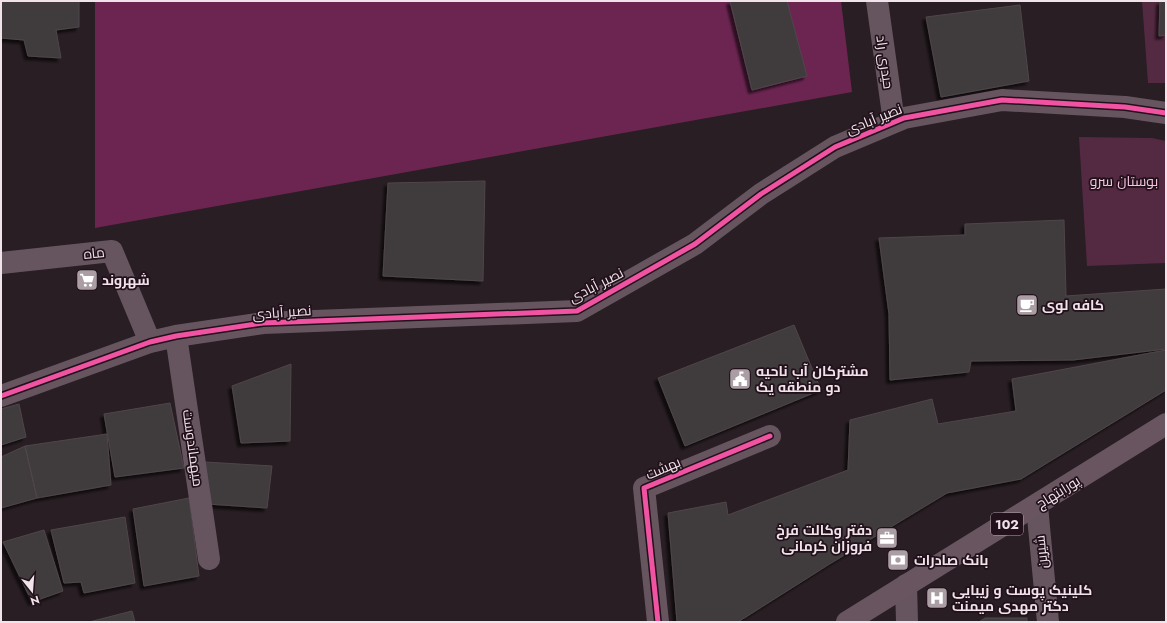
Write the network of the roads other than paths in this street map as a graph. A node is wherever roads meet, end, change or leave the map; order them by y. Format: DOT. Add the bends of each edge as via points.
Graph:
graph roads {
  1 [pos="877,1"];
  2 [pos="1166,113"];
  3 [pos="894,122"];
  4 [pos="1,263"];
  5 [pos="176,336"];
  6 [pos="150,342"];
  7 [pos="1,396"];
  8 [pos="1166,424"];
  9 [pos="770,436"];
  10 [pos="1037,506"];
  11 [pos="209,559"];
  12 [pos="906,585"];
  13 [pos="658,622"];
  14 [pos="847,622"];
  15 [pos="908,622"];
  16 [pos="1048,622"];
  1 -- 3 [label="street, حیدری راد"];
  2 -- 3 [label="street, نصیر آبادی" via="1125,107 1002,100"];
  3 -- 5 [label="street, نصیر آبادی" via="835,147 761,194 695,244 577,311 264,324"];
  4 -- 6 [label="street, ماه" via="112,251"];
  5 -- 6 [label="street, نصیر آبادی"];
  5 -- 11 [label="street, میهماندوست"];
  6 -- 7 [label="street, نصیر آبادی"];
  8 -- 10 [label="main road, پورابتهاج / 102"];
  9 -- 13 [label="street, بهشت" via="644,488"];
  10 -- 12 [label="main road, پورابتهاج / 102"];
  10 -- 16 [label="street, شیرین"];
  12 -- 14 [label="main road, پورابتهاج / 102"];
  12 -- 15 [label="street"];
}
